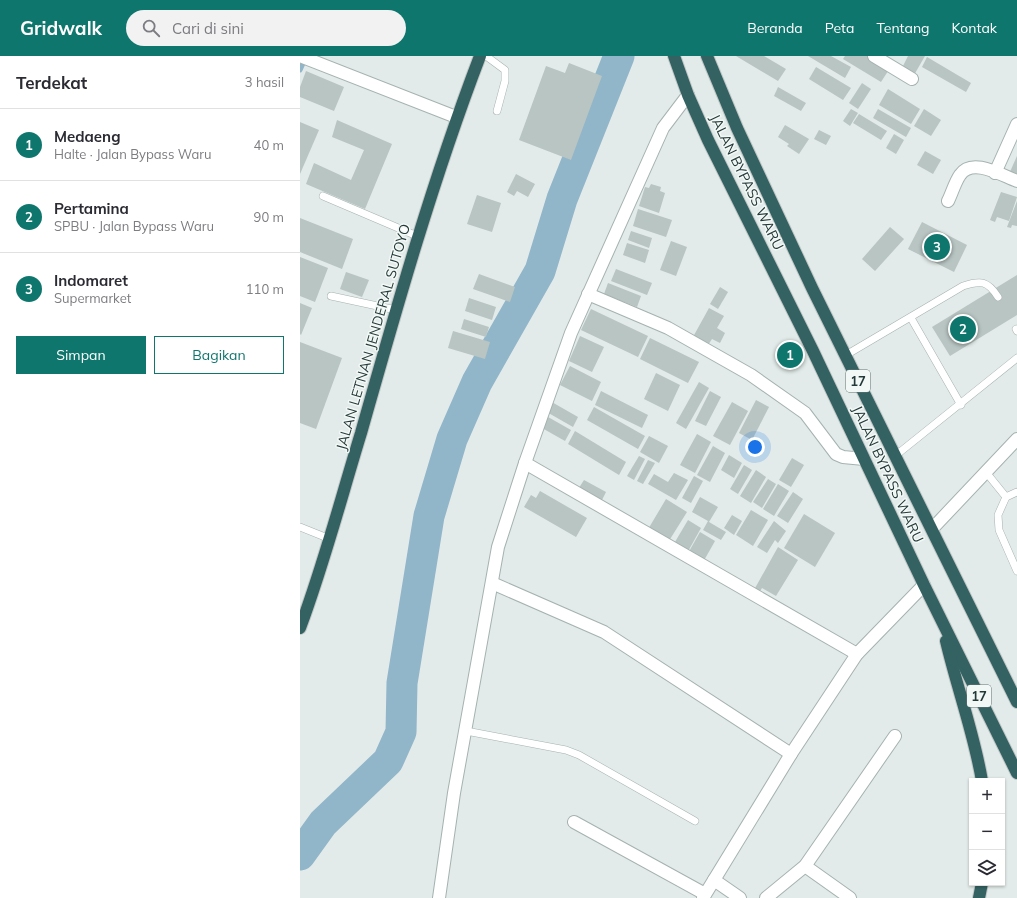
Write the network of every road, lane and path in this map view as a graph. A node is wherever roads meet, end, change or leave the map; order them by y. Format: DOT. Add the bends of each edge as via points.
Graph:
graph roads {
  1 [pos="300,56"];
  2 [pos="480,56"];
  3 [pos="486,56"];
  4 [pos="707,56"];
  5 [pos="874,56"];
  6 [pos="676,62"];
  7 [pos="912,79"];
  8 [pos="688,95"];
  9 [pos="497,111"];
  10 [pos="456,117"];
  11 [pos="1017,124"];
  12 [pos="995,173"];
  13 [pos="1017,181"];
  14 [pos="323,196"];
  15 [pos="948,201"];
  16 [pos="417,236"];
  17 [pos="588,294"];
  18 [pos="331,296"];
  19 [pos="998,297"];
  20 [pos="396,310"];
  21 [pos="912,318"];
  22 [pos="846,355"];
  23 [pos="1017,358"];
  24 [pos="961,405"];
  25 [pos="1017,439"];
  26 [pos="895,456"];
  27 [pos="864,459"];
  28 [pos="525,463"];
  29 [pos="985,471"];
  30 [pos="1017,492"];
  31 [pos="1006,497"];
  32 [pos="300,527"];
  33 [pos="932,529"];
  34 [pos="330,539"];
  35 [pos="1017,571"];
  36 [pos="492,583"];
  37 [pos="924,585"];
  38 [pos="941,619"];
  39 [pos="300,628"];
  40 [pos="857,654"];
  41 [pos="1017,702"];
  42 [pos="466,731"];
  43 [pos="895,736"];
  44 [pos="791,754"];
  45 [pos="1017,773"];
  46 [pos="981,778"];
  47 [pos="695,821"];
  48 [pos="574,822"];
  49 [pos="805,866"];
  50 [pos="714,880"];
  51 [pos="981,886"];
  52 [pos="704,896"];
  53 [pos="439,898"];
  54 [pos="740,898"];
  55 [pos="766,898"];
  56 [pos="850,898"];
  57 [pos="979,898"];
  1 -- 10 [label="street"];
  2 -- 10 [label="highway, JALAN LETNAN JENDERAL SUTOYO"];
  3 -- 9 [label="lane" via="505,70 505,81"];
  4 -- 22 [label="highway, JALAN BYPASS WARU / 17" via="737,128"];
  5 -- 7 [label="street"];
  6 -- 8 [label="highway, JALAN BYPASS WARU / 17"];
  8 -- 17 [label="street" via="663,128"];
  8 -- 27 [label="highway, JALAN BYPASS WARU / 17"];
  10 -- 16 [label="highway, JALAN LETNAN JENDERAL SUTOYO"];
  11 -- 12 [label="street"];
  12 -- 13 [label="street"];
  12 -- 15 [label="street" via="979,167 969,167 960,175"];
  14 -- 16 [label="lane"];
  16 -- 20 [label="highway, JALAN LETNAN JENDERAL SUTOYO"];
  17 -- 27 [label="street" via="668,328 751,375 805,413 836,454"];
  17 -- 28 [label="street" via="571,333"];
  18 -- 20 [label="lane"];
  19 -- 21 [label="lane" via="991,286 976,282 963,286"];
  20 -- 34 [label="highway, JALAN LETNAN JENDERAL SUTOYO"];
  21 -- 22 [label="lane"];
  21 -- 24 [label="lane"];
  22 -- 26 [label="highway, JALAN BYPASS WARU / 17"];
  23 -- 24 [label="lane"];
  24 -- 26 [label="lane"];
  25 -- 29 [label="street"];
  26 -- 33 [label="highway, JALAN BYPASS WARU / 17"];
  27 -- 37 [label="highway, JALAN BYPASS WARU / 17"];
  28 -- 36 [label="street" via="498,547"];
  28 -- 40 [label="street"];
  29 -- 31 [label="lane"];
  29 -- 33 [label="street"];
  30 -- 31 [label="lane"];
  31 -- 35 [label="lane" via="998,515 999,530"];
  32 -- 34 [label="lane"];
  33 -- 41 [label="highway, JALAN BYPASS WARU / 17"];
  34 -- 39 [label="highway, JALAN LETNAN JENDERAL SUTOYO"];
  36 -- 42 [label="street"];
  36 -- 44 [label="street" via="604,632"];
  37 -- 38 [label="highway, JALAN BYPASS WARU / 17"];
  37 -- 40 [label="street"];
  38 -- 45 [label="highway, JALAN BYPASS WARU / 17"];
  38 -- 46 [label="highway"];
  40 -- 44 [label="street"];
  42 -- 47 [label="lane" via="566,750 579,755"];
  42 -- 53 [label="street"];
  43 -- 49 [label="street"];
  44 -- 50 [label="street"];
  48 -- 52 [label="street"];
  49 -- 55 [label="street"];
  49 -- 56 [label="street"];
  50 -- 52 [label="street"];
  50 -- 54 [label="street"];
  51 -- 57 [label="highway"];
}
